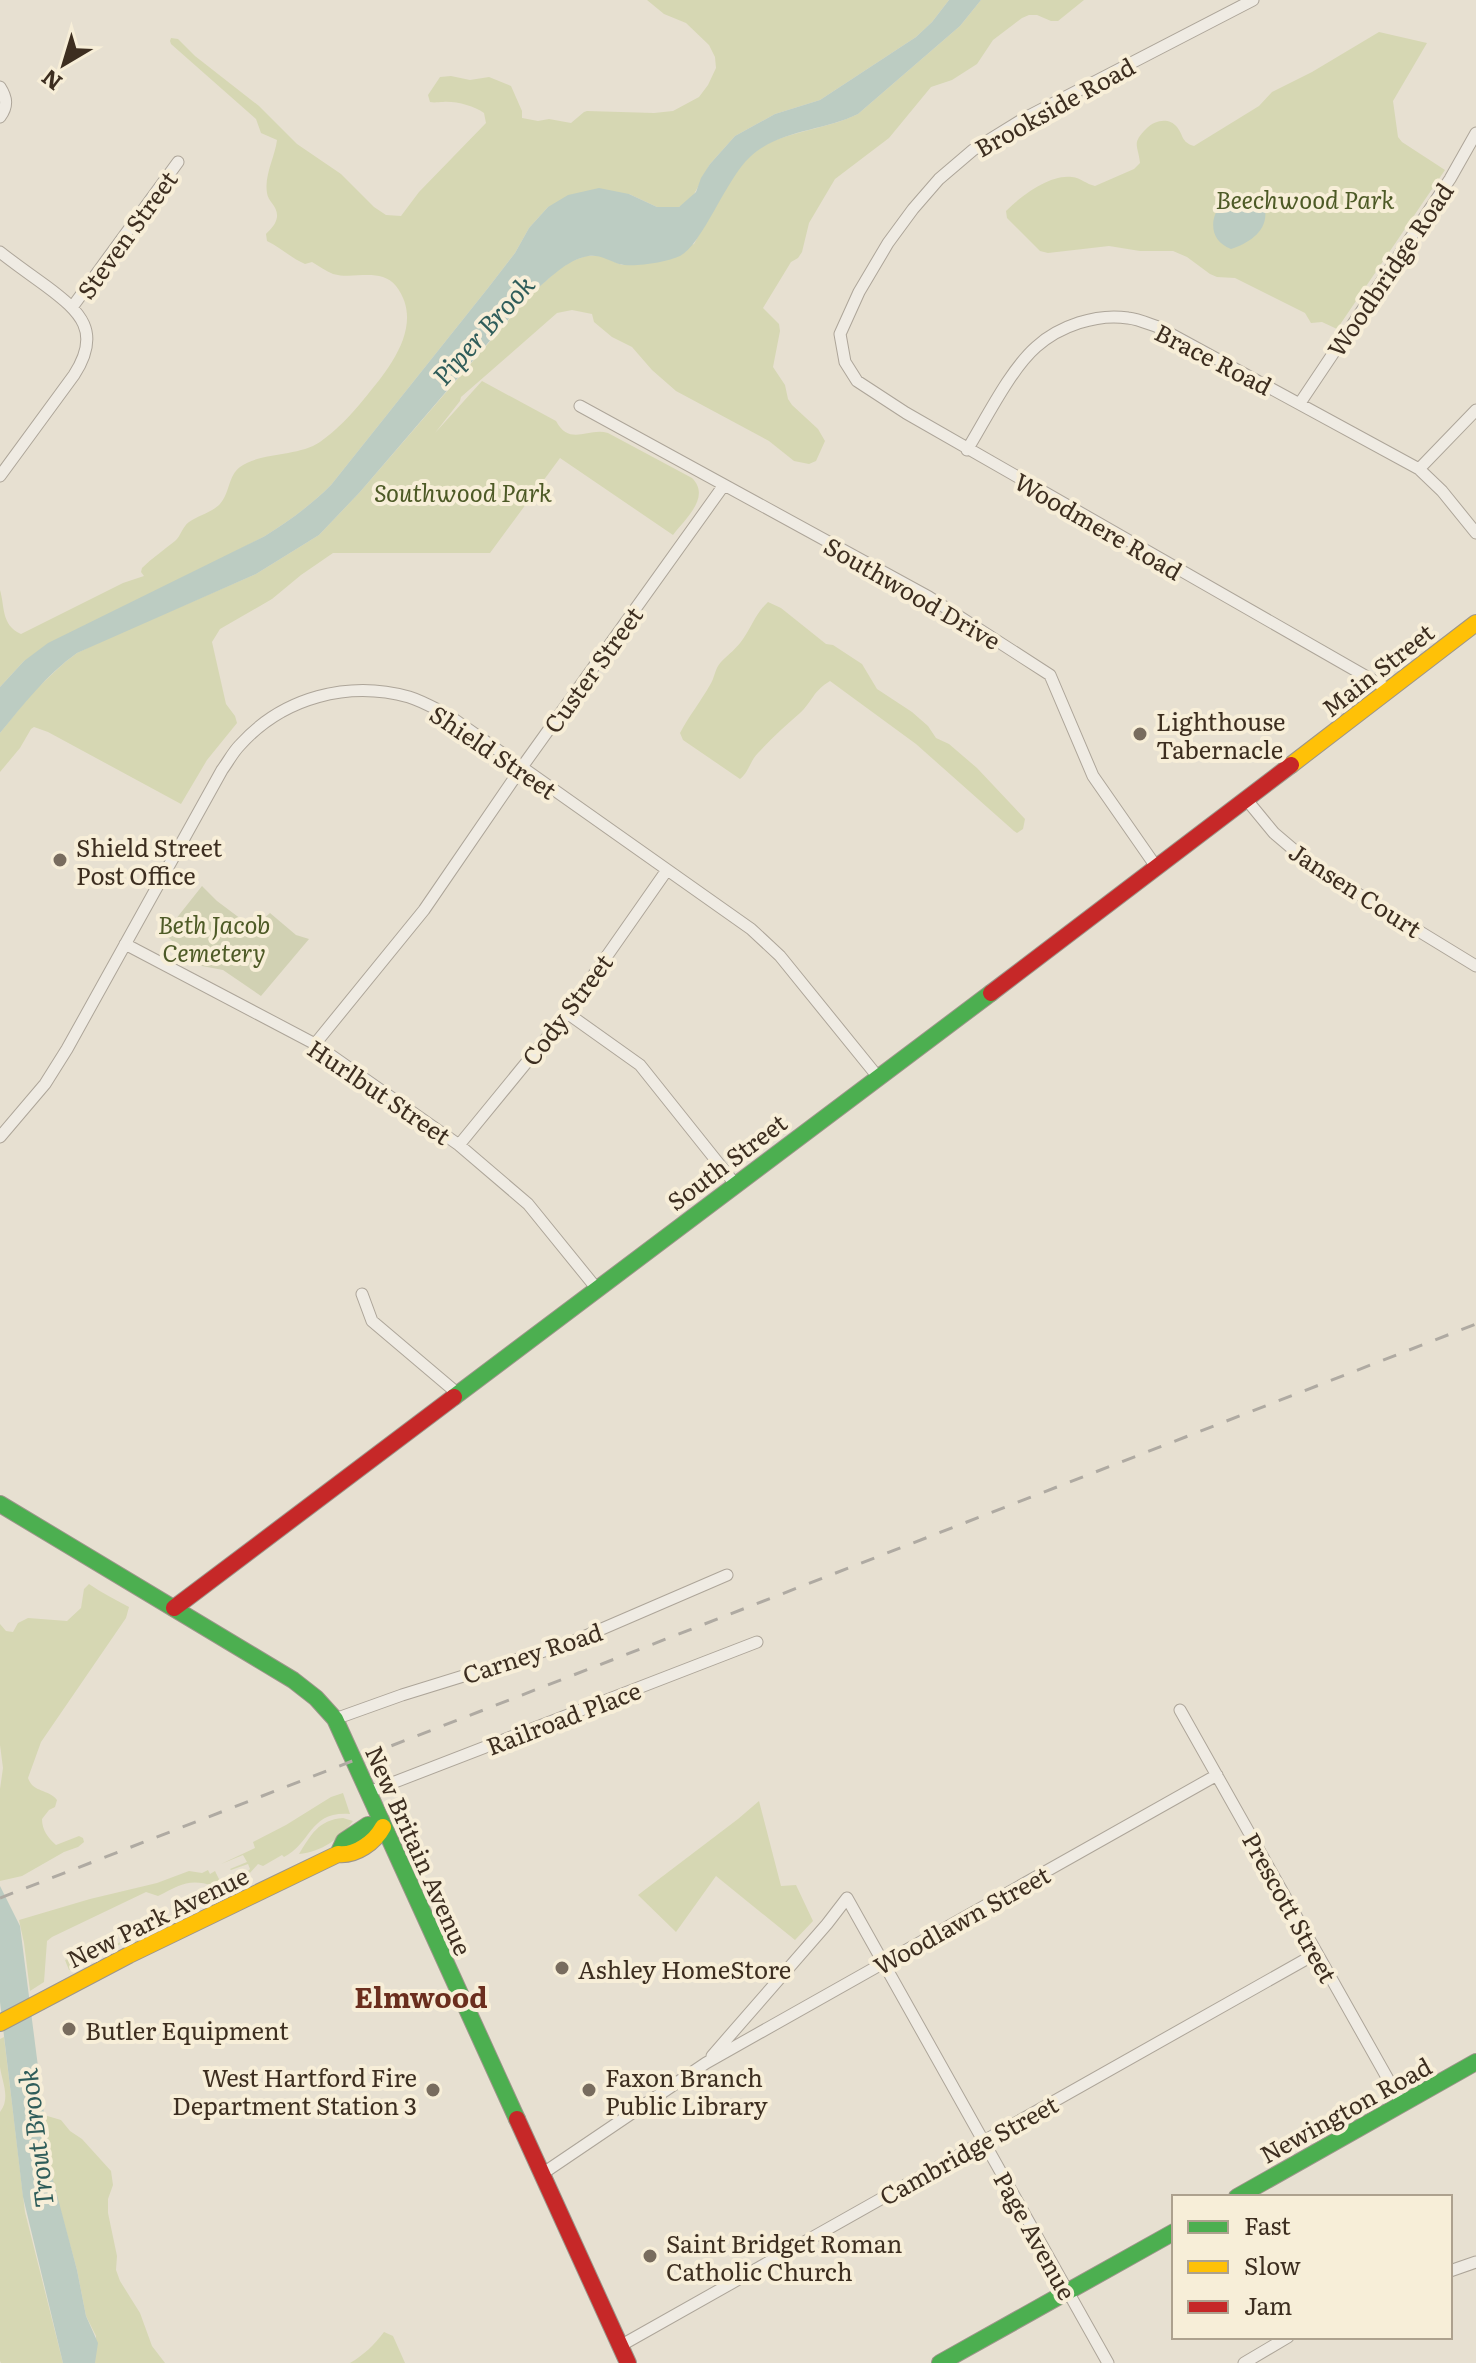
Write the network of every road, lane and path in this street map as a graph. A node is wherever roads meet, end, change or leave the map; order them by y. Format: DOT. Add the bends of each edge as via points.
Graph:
graph roads {
  1 [pos="1253,0"];
  2 [pos="0,87"];
  3 [pos="0,117"];
  4 [pos="1476,133"];
  5 [pos="178,162"];
  6 [pos="0,252"];
  7 [pos="73,306"];
  8 [pos="840,334"];
  9 [pos="1300,403"];
  10 [pos="580,406"];
  11 [pos="1476,410"];
  12 [pos="967,450"];
  13 [pos="1419,469"];
  14 [pos="0,476"];
  15 [pos="724,485"];
  16 [pos="1476,533"];
  17 [pos="1476,623"];
  18 [pos="1388,689"];
  19 [pos="1308,752"];
  20 [pos="522,767"];
  21 [pos="1246,799"];
  22 [pos="1157,868"];
  23 [pos="667,870"];
  24 [pos="125,944"];
  25 [pos="1476,966"];
  26 [pos="567,1013"];
  27 [pos="315,1044"];
  28 [pos="878,1077"];
  29 [pos="0,1137"];
  30 [pos="459,1145"];
  31 [pos="735,1184"];
  32 [pos="597,1289"];
  33 [pos="362,1294"];
  34 [pos="457,1393"];
  35 [pos="0,1504"];
  36 [pos="727,1575"];
  37 [pos="174,1608"];
  38 [pos="757,1642"];
  39 [pos="1180,1710"];
  40 [pos="335,1719"];
  41 [pos="1217,1775"];
  42 [pos="369,1792"];
  43 [pos="383,1827"];
  44 [pos="847,1898"];
  45 [pos="1317,1953"];
  46 [pos="883,1963"];
  47 [pos="1,2023"];
  48 [pos="1476,2062"];
  49 [pos="706,2063"];
  50 [pos="1402,2104"];
  51 [pos="983,2141"];
  52 [pos="542,2174"];
  53 [pos="1241,2195"];
  54 [pos="1172,2233"];
  55 [pos="1476,2262"];
  56 [pos="1452,2270"];
  57 [pos="1067,2292"];
  58 [pos="1285,2339"];
  59 [pos="620,2346"];
  60 [pos="628,2363"];
  61 [pos="940,2363"];
  62 [pos="1108,2363"];
  63 [pos="1244,2363"];
  1 -- 8 [label="street, Brookside Road" via="973,150 939,179 905,220 859,292"];
  2 -- 3 [label="street" via="7,98"];
  4 -- 9 [label="street, Woodbridge Road"];
  5 -- 7 [label="street, Steven Street"];
  6 -- 7 [label="street"];
  7 -- 14 [label="street" via="85,325 84,360"];
  8 -- 12 [label="street, Woodmere Road" via="845,362 857,381"];
  9 -- 12 [label="street, Brace Road" via="1158,327 1129,318 1096,318 1037,346"];
  9 -- 13 [label="street, Brace Road"];
  10 -- 15 [label="street, Southwood Drive"];
  11 -- 13 [label="street"];
  12 -- 18 [label="street, Woodmere Road"];
  13 -- 16 [label="street, Brace Road"];
  15 -- 20 [label="street, Custer Street"];
  15 -- 22 [label="street, Southwood Drive" via="929,597 1050,675 1093,776"];
  17 -- 18 [label="main road, Main Street"];
  18 -- 19 [label="main road, Main Street"];
  19 -- 21 [label="main road, South Street"];
  20 -- 23 [label="street, Shield Street"];
  20 -- 24 [label="street, Shield Street" via="448,715 412,698 370,689 299,702 240,744"];
  20 -- 27 [label="street, Custer Street" via="424,910"];
  21 -- 22 [label="main road, South Street"];
  21 -- 25 [label="street, Jansen Court" via="1274,833 1314,867"];
  22 -- 28 [label="main road, South Street"];
  23 -- 26 [label="street, Cody Street"];
  23 -- 28 [label="street, Shield Street" via="780,956"];
  24 -- 27 [label="street, Hurlbut Street"];
  24 -- 29 [label="street, Shield Street" via="45,1084"];
  26 -- 30 [label="street, Cody Street"];
  26 -- 31 [label="street" via="640,1065"];
  27 -- 30 [label="street, Hurlbut Street"];
  28 -- 31 [label="main road, South Street"];
  30 -- 32 [label="street, Hurlbut Street" via="528,1204"];
  31 -- 32 [label="main road, South Street"];
  32 -- 34 [label="main road, South Street"];
  33 -- 34 [label="street" via="372,1321"];
  34 -- 37 [label="main road, South Street"];
  35 -- 37 [label="main road, New Britain Avenue"];
  36 -- 40 [label="street, Carney Road" via="567,1644"];
  37 -- 40 [label="main road, New Britain Avenue" via="293,1680"];
  38 -- 42 [label="street, Railroad Place"];
  39 -- 41 [label="street, Prescott Street"];
  40 -- 42 [label="main road, New Britain Avenue"];
  41 -- 45 [label="street, Prescott Street"];
  41 -- 46 [label="street, Woodlawn Street"];
  42 -- 43 [label="main road, New Britain Avenue"];
  43 -- 47 [label="main road, New Park Avenue" via="368,1825 344,1841 338,1854"];
  43 -- 52 [label="main road, New Britain Avenue"];
  44 -- 46 [label="street, Page Avenue"];
  44 -- 49 [label="street, Woodlawn Street"];
  45 -- 50 [label="street, Prescott Street"];
  45 -- 51 [label="street, Cambridge Street"];
  46 -- 49 [label="street, Woodlawn Street"];
  46 -- 51 [label="street, Page Avenue"];
  48 -- 50 [label="main road, Newington Road"];
  49 -- 52 [label="street, Woodlawn Street"];
  50 -- 53 [label="main road, Newington Road"];
  51 -- 57 [label="street, Page Avenue"];
  51 -- 59 [label="street, Cambridge Street"];
  52 -- 59 [label="main road, New Britain Avenue"];
  54 -- 57 [label="main road"];
  55 -- 56 [label="street"];
  57 -- 61 [label="main road"];
  57 -- 62 [label="street, Page Avenue"];
  58 -- 63 [label="street"];
  59 -- 60 [label="main road, New Britain Avenue"];
}
